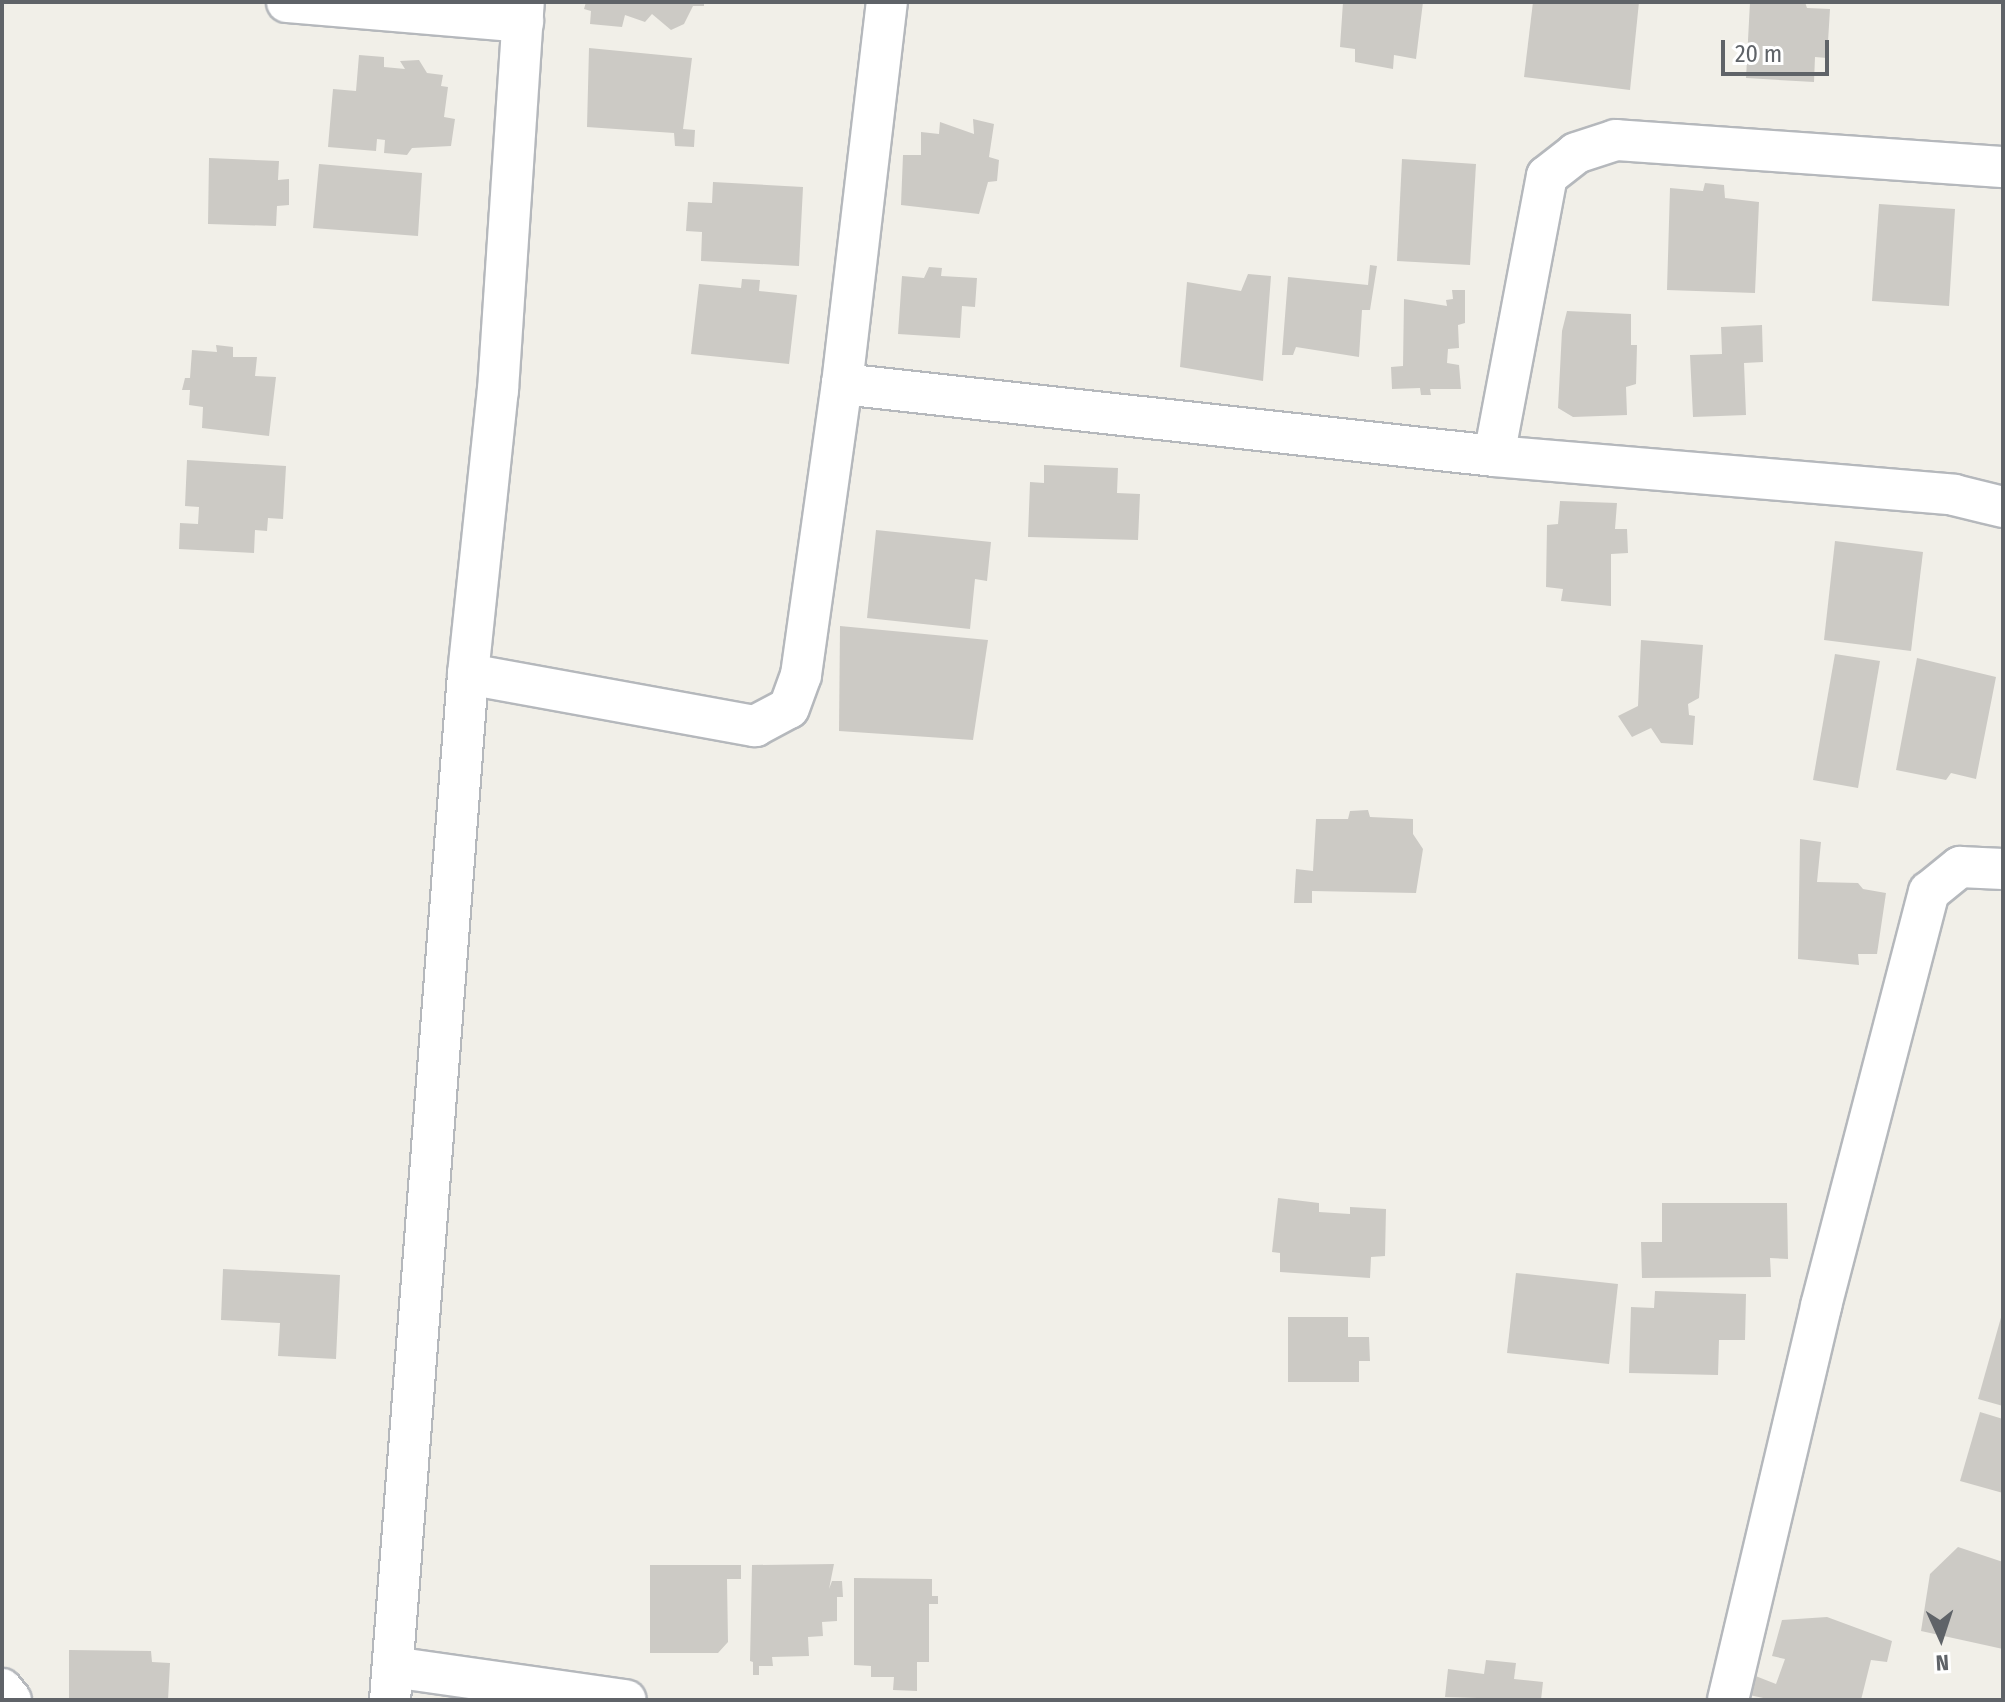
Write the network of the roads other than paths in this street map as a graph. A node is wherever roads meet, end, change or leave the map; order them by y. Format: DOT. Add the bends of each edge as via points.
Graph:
graph roads {
  1 [pos="287,2"];
  2 [pos="887,2"];
  3 [pos="523,12"];
  4 [pos="2003,167"];
  5 [pos="842,384"];
  6 [pos="1494,456"];
  7 [pos="2003,507"];
  8 [pos="468,674"];
  9 [pos="2003,869"];
  10 [pos="392,1684"];
  11 [pos="2,1689"];
  12 [pos="11,1700"];
  13 [pos="626,1700"];
  14 [pos="1728,1700"];
  1 -- 3 [label="street"];
  2 -- 5 [label="street"];
  3 -- 8 [label="street" via="498,390"];
  4 -- 6 [label="street" via="1616,140 1576,153 1547,176"];
  5 -- 6 [label="street"];
  5 -- 8 [label="street" via="801,675 789,708 755,726"];
  6 -- 7 [label="street" via="1954,495"];
  8 -- 10 [label="street"];
  9 -- 14 [label="street" via="1960,867 1929,892 1821,1306"];
  10 -- 13 [label="street"];
  11 -- 12 [label="street"];
}
